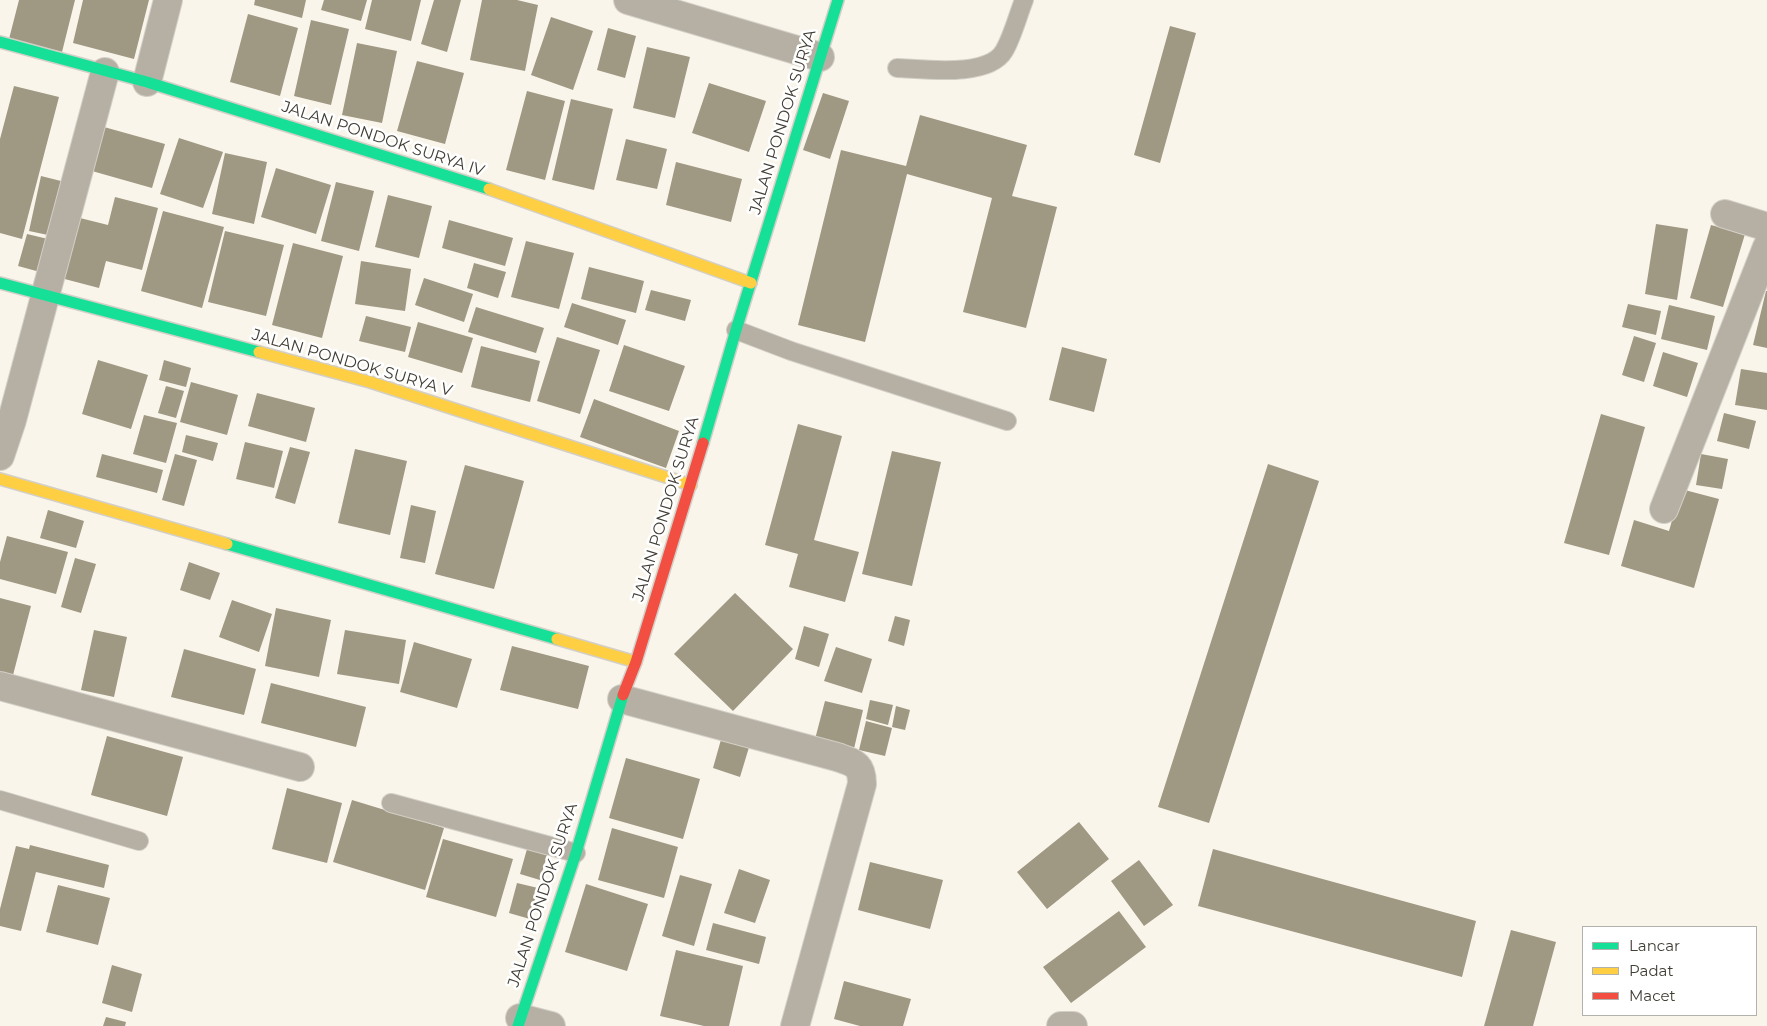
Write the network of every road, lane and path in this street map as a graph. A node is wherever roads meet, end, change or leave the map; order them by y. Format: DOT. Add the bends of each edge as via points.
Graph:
graph roads {
  1 [pos="168,0"];
  2 [pos="628,0"];
  3 [pos="838,0"];
  4 [pos="1024,0"];
  5 [pos="0,42"];
  6 [pos="820,57"];
  7 [pos="896,68"];
  8 [pos="105,72"];
  9 [pos="146,82"];
  10 [pos="1725,214"];
  11 [pos="1767,227"];
  12 [pos="1767,247"];
  13 [pos="0,283"];
  14 [pos="751,283"];
  15 [pos="45,294"];
  16 [pos="736,330"];
  17 [pos="1007,421"];
  18 [pos="2,442"];
  19 [pos="0,479"];
  20 [pos="691,485"];
  21 [pos="1664,509"];
  22 [pos="636,662"];
  23 [pos="0,686"];
  24 [pos="622,699"];
  25 [pos="300,767"];
  26 [pos="0,800"];
  27 [pos="391,803"];
  28 [pos="139,841"];
  29 [pos="576,853"];
  30 [pos="519,1022"];
  31 [pos="551,1026"];
  32 [pos="795,1026"];
  33 [pos="1061,1026"];
  34 [pos="1073,1026"];
  1 -- 9 [label="street"];
  2 -- 6 [label="street"];
  3 -- 6 [label="street, JALAN PONDOK SURYA"];
  4 -- 7 [label="lane" via="1004,52 997,60 985,66 951,70"];
  5 -- 8 [label="street, JALAN PONDOK SURYA IV"];
  6 -- 14 [label="street, JALAN PONDOK SURYA"];
  8 -- 9 [label="street, JALAN PONDOK SURYA IV"];
  8 -- 15 [label="street"];
  9 -- 14 [label="street, JALAN PONDOK SURYA IV" via="480,186"];
  10 -- 11 [label="street"];
  12 -- 21 [label="street"];
  13 -- 15 [label="street, JALAN PONDOK SURYA V"];
  14 -- 16 [label="street, JALAN PONDOK SURYA"];
  15 -- 18 [label="street"];
  15 -- 20 [label="street, JALAN PONDOK SURYA V" via="370,382"];
  16 -- 17 [label="lane"];
  16 -- 20 [label="street, JALAN PONDOK SURYA"];
  19 -- 22 [label="street"];
  20 -- 22 [label="street, JALAN PONDOK SURYA"];
  22 -- 24 [label="street, JALAN PONDOK SURYA"];
  23 -- 25 [label="street"];
  24 -- 29 [label="street, JALAN PONDOK SURYA"];
  24 -- 32 [label="street" via="837,757 859,768 862,784"];
  26 -- 28 [label="lane"];
  27 -- 29 [label="lane"];
  29 -- 30 [label="street, JALAN PONDOK SURYA"];
  30 -- 31 [label="street"];
  33 -- 34 [label="street"];
}
